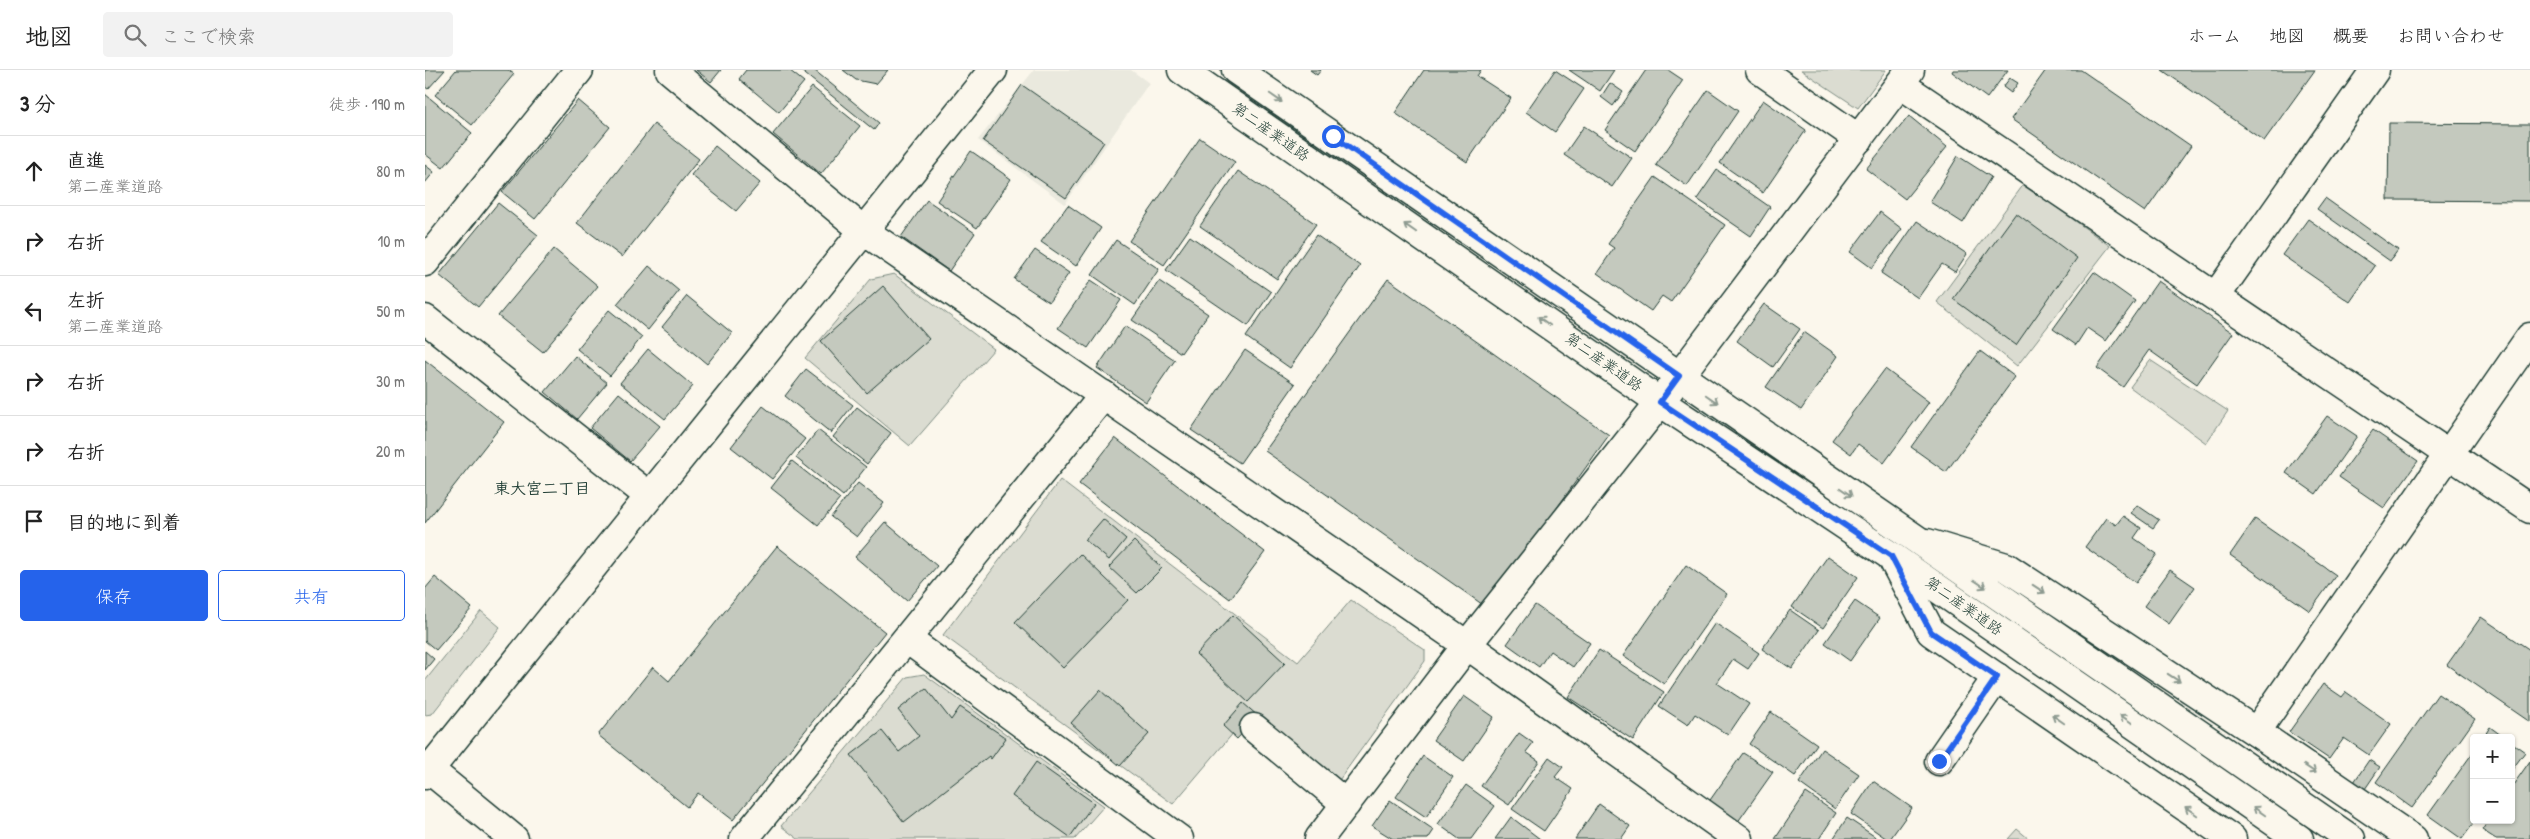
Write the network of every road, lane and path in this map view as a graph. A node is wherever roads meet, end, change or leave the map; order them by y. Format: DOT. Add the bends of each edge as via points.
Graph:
graph roads {
  1 [pos="579,70"];
  2 [pos="670,70"];
  3 [pos="993,70"];
  4 [pos="1182,70"];
  5 [pos="1236,70"];
  6 [pos="1760,70"];
  7 [pos="2375,70"];
  8 [pos="1905,77"];
  9 [pos="1859,139"];
  10 [pos="865,231"];
  11 [pos="425,262"];
  12 [pos="2216,296"];
  13 [pos="425,319"];
  14 [pos="2530,337"];
  15 [pos="1679,376"];
  16 [pos="1104,395"];
  17 [pos="1660,402"];
  18 [pos="2450,455"];
  19 [pos="649,496"];
  20 [pos="2530,508"];
  21 [pos="1913,539"];
  22 [pos="1891,556"];
  23 [pos="907,639"];
  24 [pos="1467,645"];
  25 [pos="1997,677"];
  26 [pos="1254,728"];
  27 [pos="2255,732"];
  28 [pos="1939,761"];
  29 [pos="427,770"];
  30 [pos="1346,804"];
  31 [pos="514,839"];
  32 [pos="745,839"];
  33 [pos="1179,839"];
  34 [pos="1319,839"];
  35 [pos="1739,839"];
  36 [pos="2232,839"];
  37 [pos="2299,839"];
  38 [pos="2351,839"];
  39 [pos="2413,839"];
  1 -- 11 [label="street"];
  2 -- 10 [label="street"];
  3 -- 10 [label="street"];
  17 -- 4 [label="street, 第二産業道路, one-way"];
  5 -- 15 [label="street, 第二産業道路, one-way"];
  6 -- 9 [label="street"];
  7 -- 12 [label="street"];
  8 -- 9 [label="street"];
  8 -- 12 [label="street"];
  9 -- 15 [label="street"];
  10 -- 16 [label="street"];
  10 -- 19 [label="street"];
  12 -- 18 [label="street"];
  13 -- 19 [label="street"];
  14 -- 18 [label="street"];
  15 -- 17 [label="street"];
  15 -- 21 [label="street, 第二産業道路, one-way"];
  16 -- 23 [label="street"];
  16 -- 24 [label="street"];
  17 -- 22 [label="street, 第二産業道路"];
  17 -- 24 [label="street"];
  18 -- 20 [label="street"];
  18 -- 27 [label="street"];
  19 -- 29 [label="street"];
  21 -- 27 [label="street, one-way" via="2006,567"];
  21 -- 38 [label="street, 第二産業道路, one-way"];
  22 -- 25 [label="street" via="1931,632"];
  37 -- 22 [label="street, 第二産業道路, one-way"];
  23 -- 32 [label="street"];
  23 -- 33 [label="street"];
  24 -- 30 [label="street"];
  24 -- 35 [label="street"];
  25 -- 28 [label="street"];
  36 -- 25 [label="street, one-way"];
  26 -- 30 [label="street"];
  27 -- 39 [label="street, one-way"];
  29 -- 31 [label="street"];
  30 -- 34 [label="street"];
}
